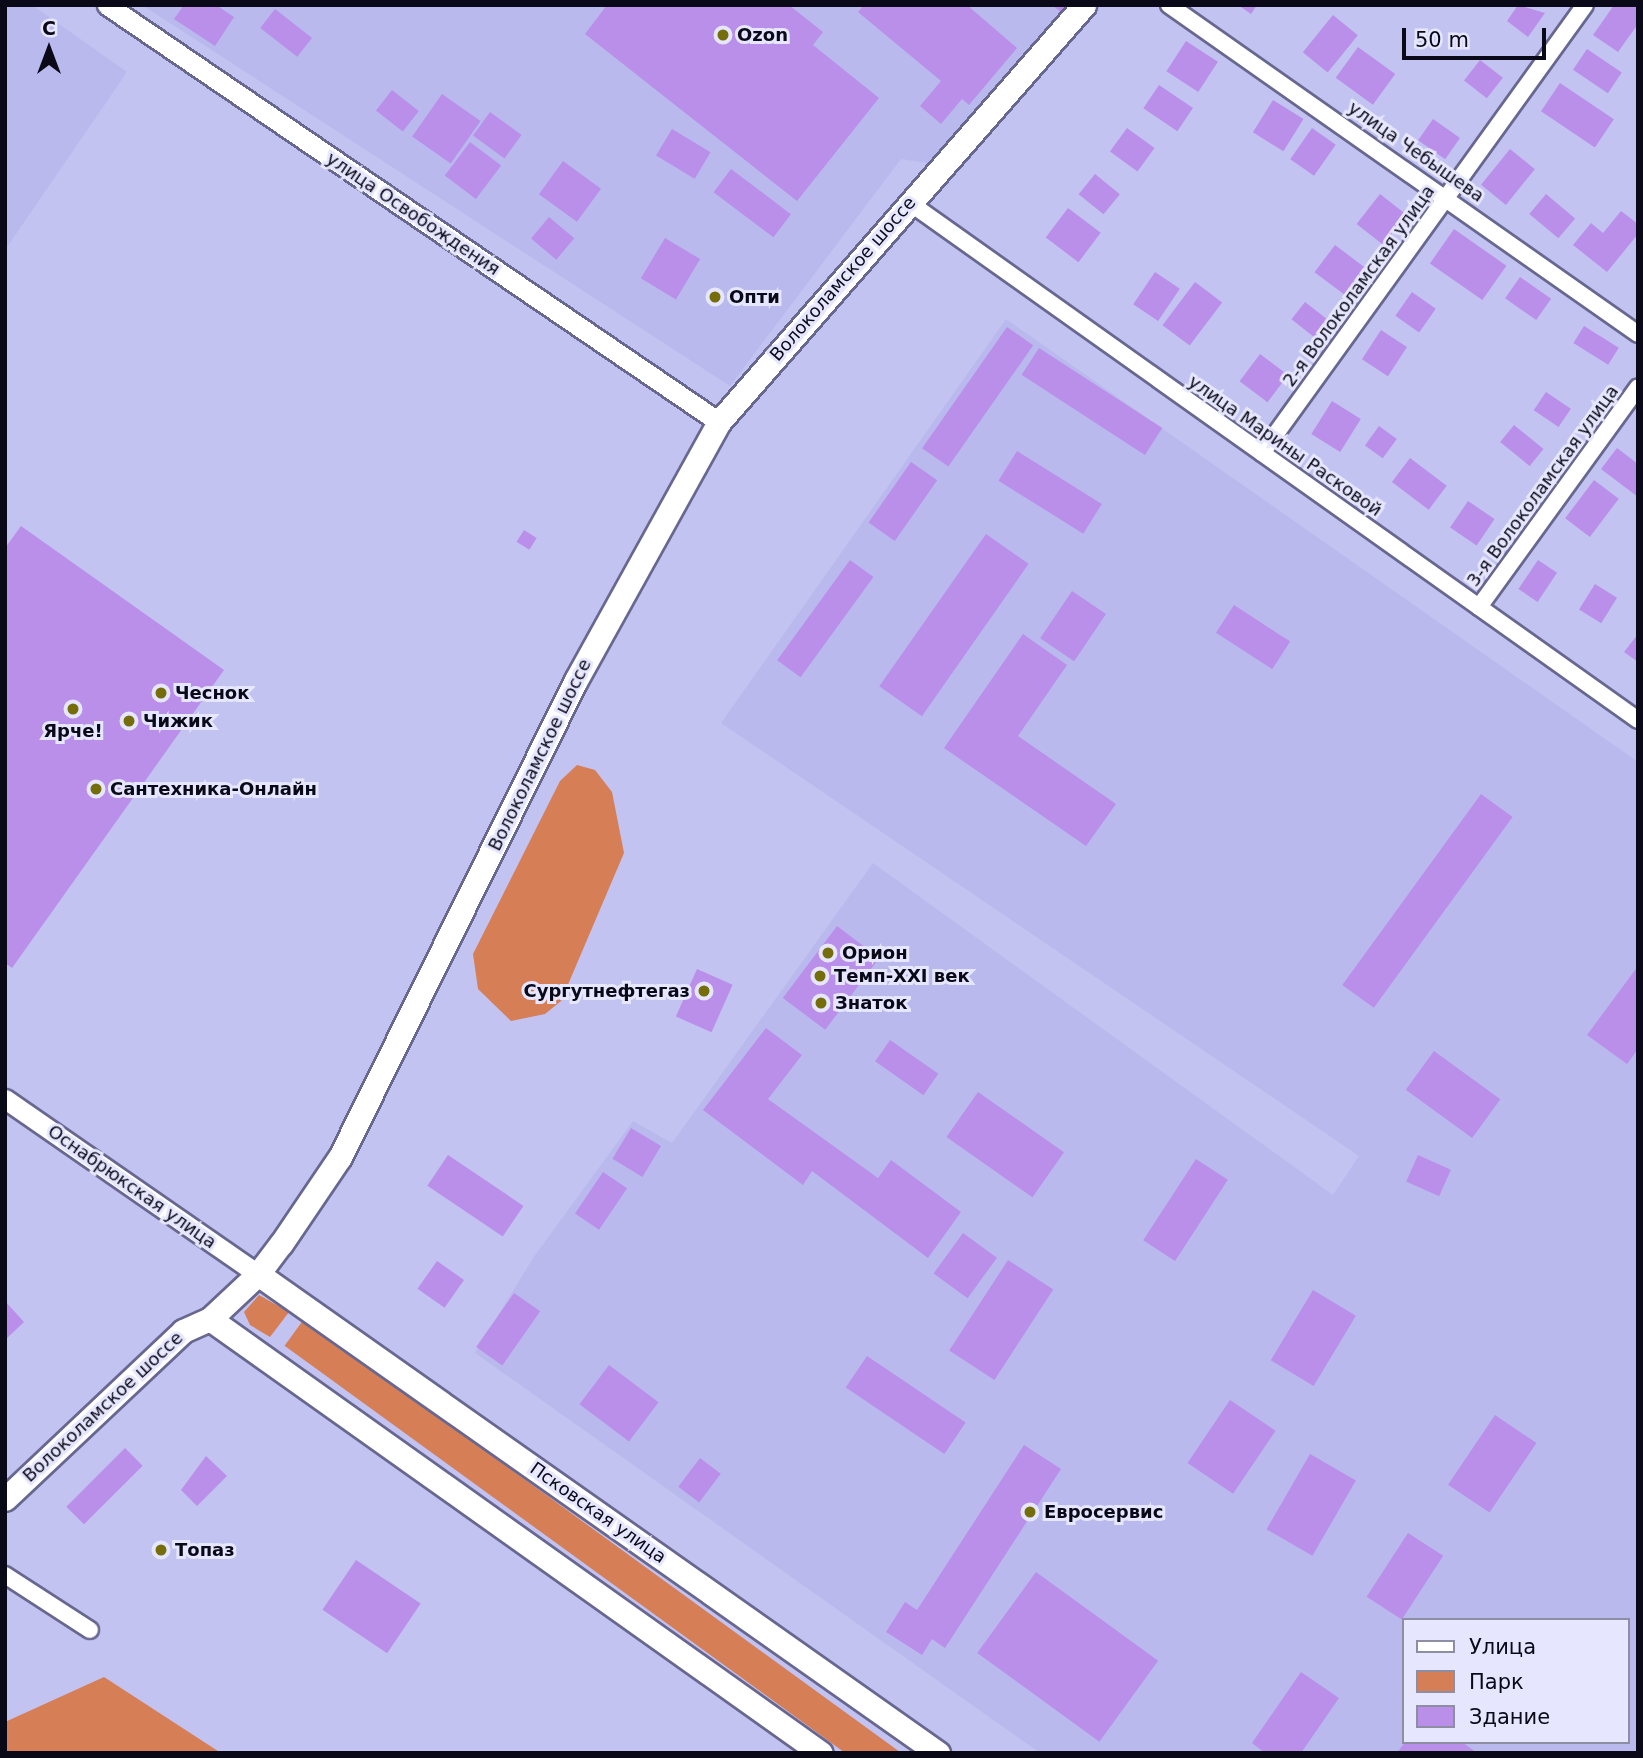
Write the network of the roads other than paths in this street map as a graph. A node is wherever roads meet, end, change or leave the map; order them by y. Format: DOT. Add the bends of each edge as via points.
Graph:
graph roads {
  1 [pos="107,5"];
  2 [pos="1084,5"];
  3 [pos="1169,5"];
  4 [pos="1584,5"];
  5 [pos="1447,196"];
  6 [pos="910,203"];
  7 [pos="1638,334"];
  8 [pos="1638,387"];
  9 [pos="719,422"];
  10 [pos="1262,453"];
  11 [pos="1479,607"];
  12 [pos="1638,720"];
  13 [pos="5,1099"];
  14 [pos="258,1274"];
  15 [pos="210,1319"];
  16 [pos="5,1499"];
  17 [pos="5,1575"];
  18 [pos="90,1630"];
  19 [pos="821,1753"];
  20 [pos="938,1753"];
  1 -- 9 [label="street, улица Освобождения"];
  2 -- 6 [label="main road, Волоколамское шоссе"];
  3 -- 5 [label="street, улица Чебышева"];
  4 -- 5 [label="street, 2-я Волоколамская улица"];
  5 -- 7 [label="street, улица Чебышева"];
  5 -- 10 [label="street, 2-я Волоколамская улица"];
  6 -- 9 [label="main road, Волоколамское шоссе"];
  6 -- 10 [label="street, улица Марины Расковой"];
  8 -- 11 [label="street, 3-я Волоколамская улица"];
  9 -- 14 [label="main road, Волоколамское шоссе" via="576,680 340,1157"];
  10 -- 11 [label="street, улица Марины Расковой"];
  11 -- 12 [label="street, улица Марины Расковой"];
  13 -- 14 [label="street, Оснабрюкская улица"];
  14 -- 15 [label="main road, Волоколамское шоссе"];
  14 -- 20 [label="main road, Псковская улица"];
  15 -- 16 [label="main road, Волоколамское шоссе" via="183,1331"];
  15 -- 19 [label="main road"];
  17 -- 18 [label="street"];
}
